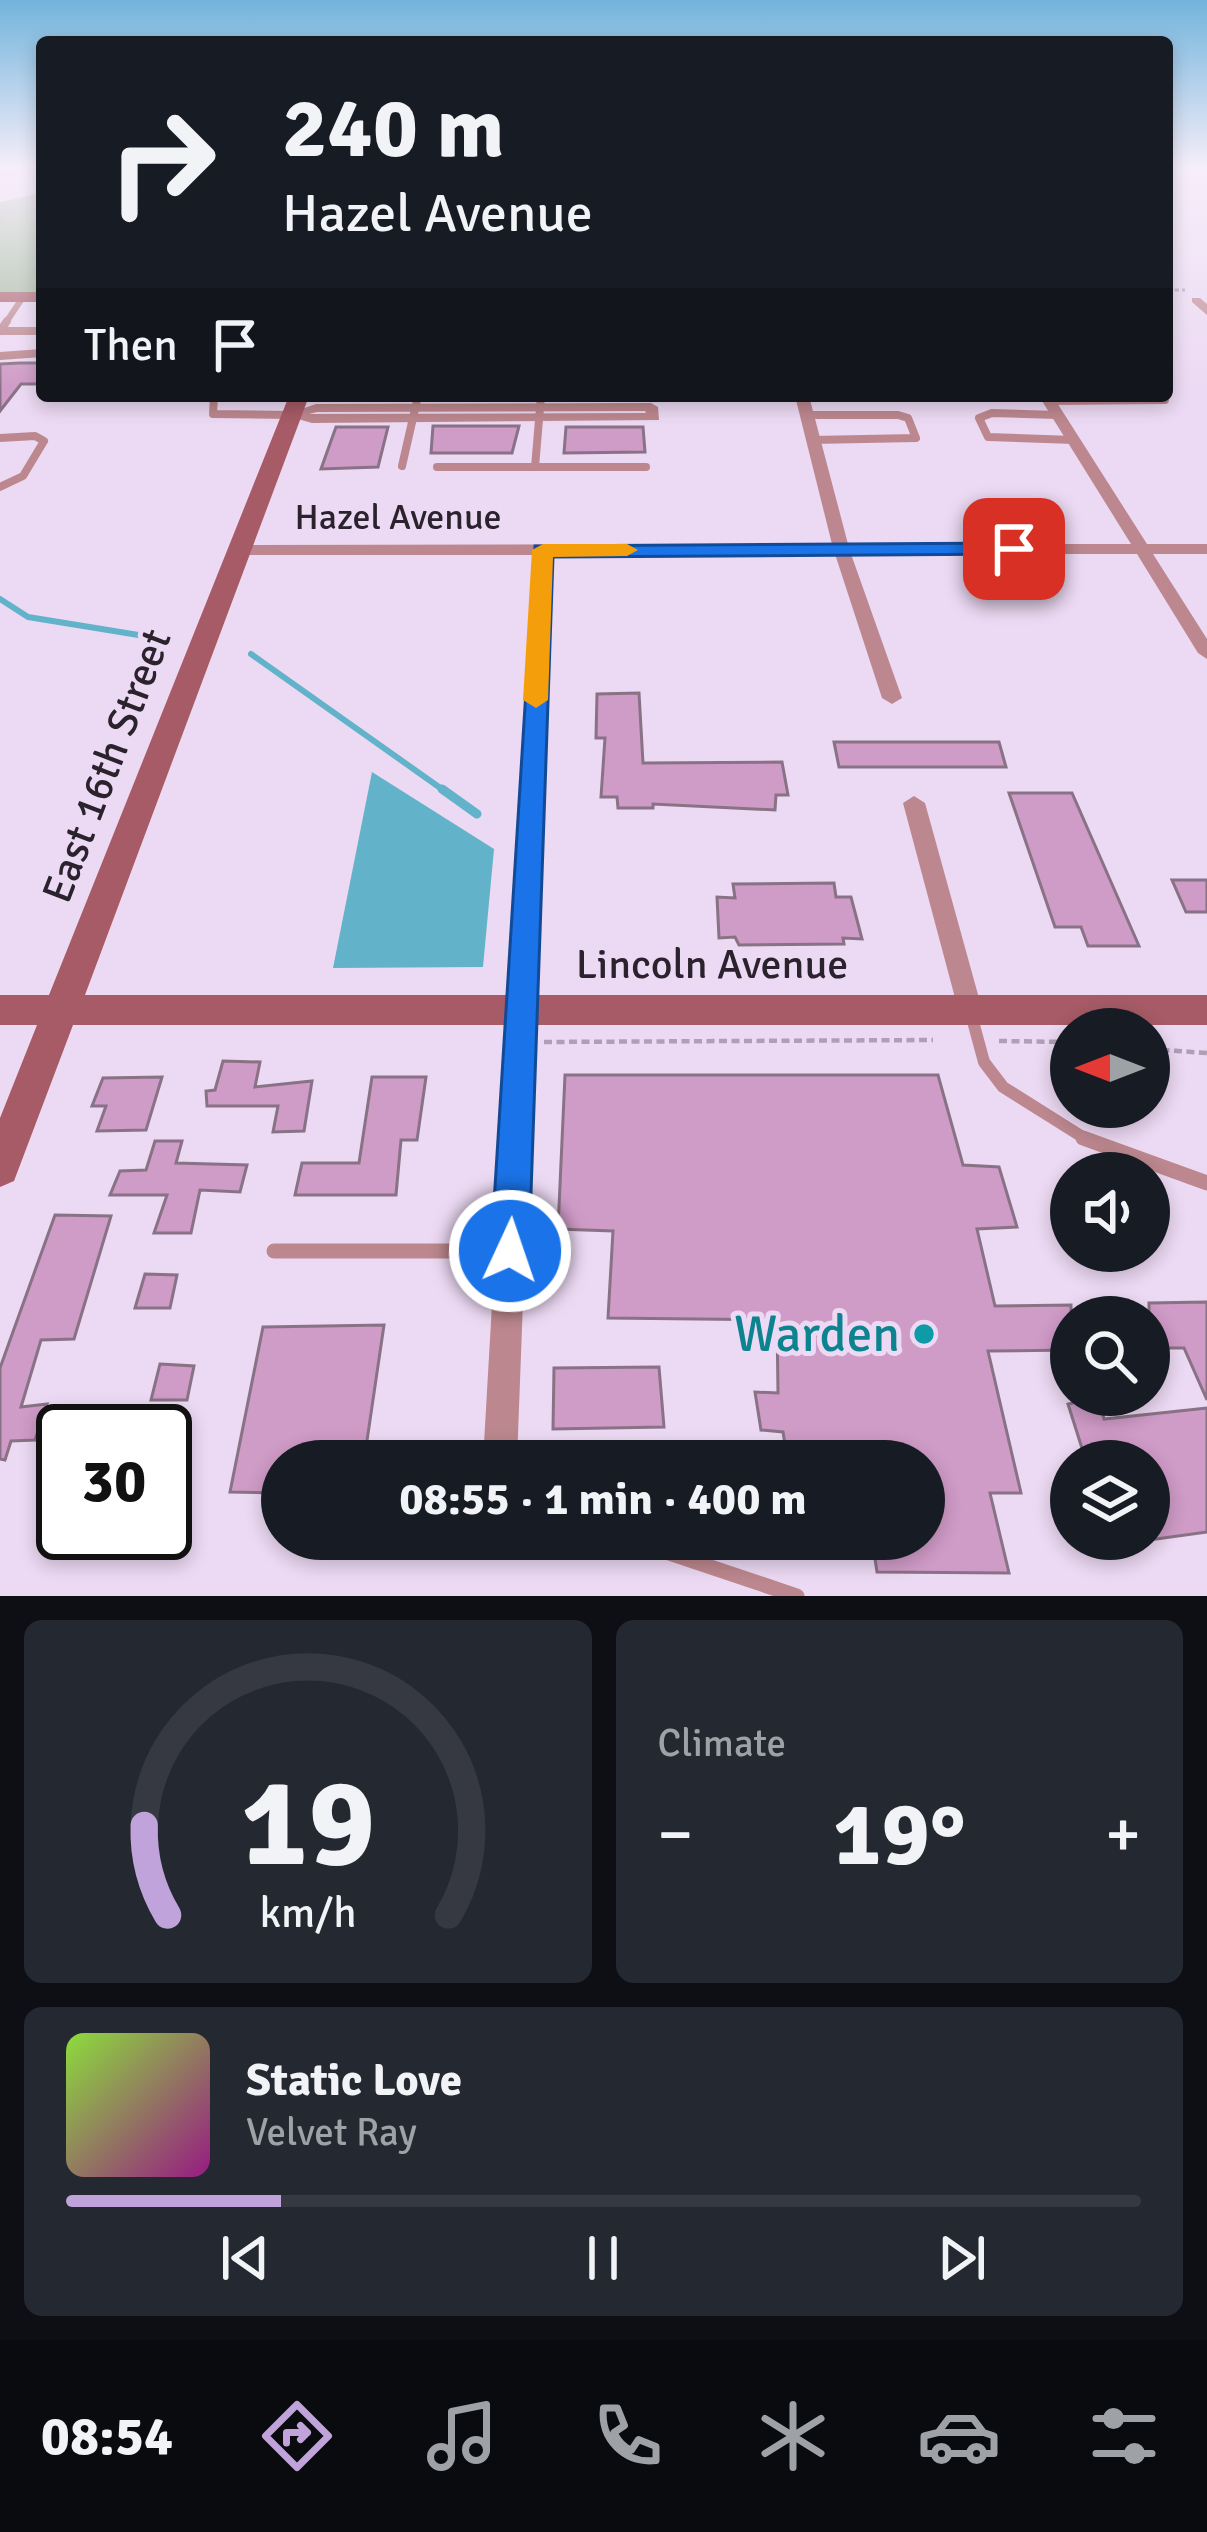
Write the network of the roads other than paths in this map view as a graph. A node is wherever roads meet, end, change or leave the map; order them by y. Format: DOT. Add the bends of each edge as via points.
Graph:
graph roads {
  1 [pos="0,297"];
  2 [pos="33,297"];
  3 [pos="1196,300"];
  4 [pos="1207,311"];
  5 [pos="0,331"];
  6 [pos="36,331"];
  7 [pos="36,353"];
  8 [pos="0,356"];
  9 [pos="214,402"];
  10 [pos="803,402"];
  11 [pos="1108,402"];
  12 [pos="1051,404"];
  13 [pos="295,405"];
  14 [pos="416,407"];
  15 [pos="539,407"];
  16 [pos="806,415"];
  17 [pos="0,439"];
  18 [pos="812,440"];
  19 [pos="1074,440"];
  20 [pos="402,466"];
  21 [pos="437,467"];
  22 [pos="535,467"];
  23 [pos="646,467"];
  24 [pos="0,488"];
  25 [pos="841,549"];
  26 [pos="1143,549"];
  27 [pos="1207,549"];
  28 [pos="236,550"];
  29 [pos="543,550"];
  30 [pos="1207,652"];
  31 [pos="892,698"];
  32 [pos="914,803"];
  33 [pos="522,1008"];
  34 [pos="0,1010"];
  35 [pos="64,1010"];
  36 [pos="1207,1010"];
  37 [pos="974,1025"];
  38 [pos="0,1168"];
  39 [pos="1207,1183"];
  40 [pos="274,1251"];
  41 [pos="510,1251"];
  42 [pos="501,1440"];
  43 [pos="689,1560"];
  44 [pos="796,1596"];
  1 -- 2 [label="main road"];
  2 -- 5 [label="lane"];
  3 -- 4 [label="street"];
  5 -- 6 [label="lane"];
  7 -- 8 [label="lane"];
  9 -- 13 [label="lane" via="213,414"];
  10 -- 16 [label="street"];
  11 -- 12 [label="lane"];
  12 -- 19 [label="street"];
  12 -- 19 [label="lane" via="979,418 988,437"];
  13 -- 14 [label="street" via="312,419"];
  13 -- 28 [label="main road, East 16th Street"];
  14 -- 15 [label="street"];
  14 -- 20 [label="lane"];
  15 -- 15 [label="street" via="654,417 651,407"];
  15 -- 22 [label="lane"];
  16 -- 18 [label="street"];
  16 -- 18 [label="lane" via="898,415 908,418 916,438"];
  17 -- 24 [label="lane" via="44,441 23,476"];
  18 -- 25 [label="street"];
  19 -- 26 [label="street"];
  21 -- 22 [label="lane"];
  22 -- 23 [label="lane"];
  25 -- 26 [label="street, Hazel Avenue"];
  25 -- 29 [label="street, Hazel Avenue"];
  25 -- 31 [label="street"];
  26 -- 27 [label="street, Hazel Avenue"];
  26 -- 30 [label="street"];
  28 -- 29 [label="street, Hazel Avenue"];
  28 -- 35 [label="main road, East 16th Street"];
  29 -- 33 [label="street"];
  32 -- 37 [label="street"];
  33 -- 35 [label="main road, Lincoln Avenue"];
  33 -- 37 [label="main road, Lincoln Avenue"];
  33 -- 41 [label="street"];
  34 -- 35 [label="main road, Lincoln Avenue"];
  35 -- 38 [label="main road, East 16th Street"];
  36 -- 37 [label="main road, Lincoln Avenue"];
  37 -- 39 [label="lane" via="985,1066 1011,1095 1167,1175"];
  40 -- 41 [label="lane"];
  41 -- 42 [label="street"];
  43 -- 44 [label="lane"];
}
